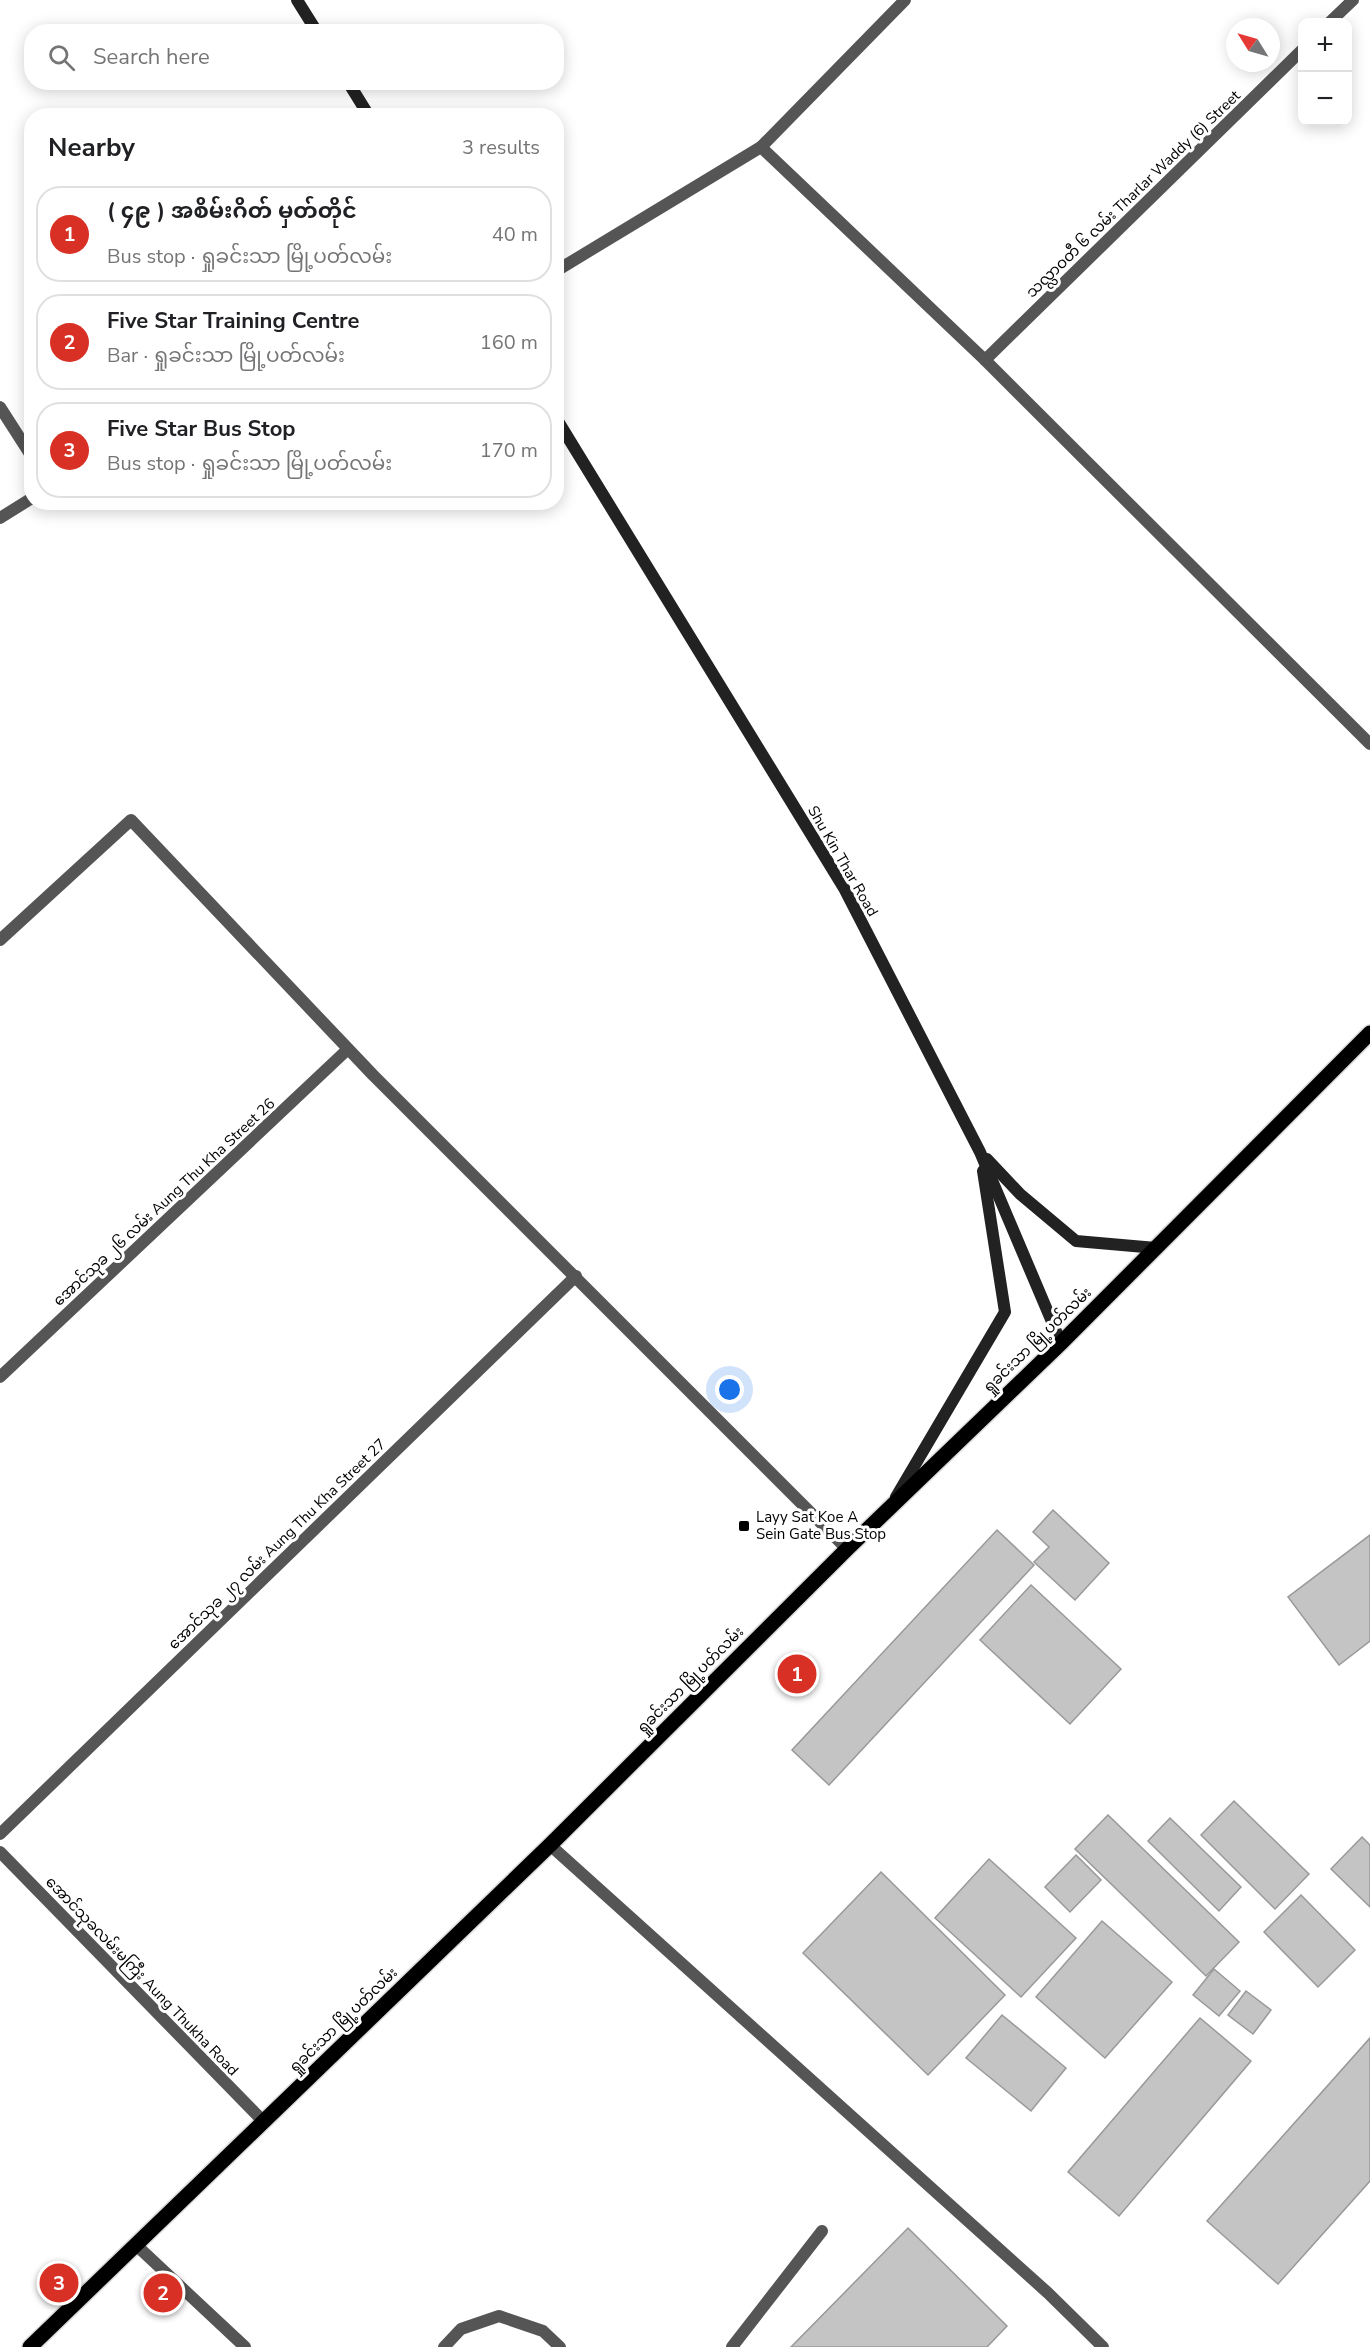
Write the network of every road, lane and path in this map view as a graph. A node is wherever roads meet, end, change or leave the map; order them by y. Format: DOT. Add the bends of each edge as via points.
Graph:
graph roads {
  1 [pos="297,0"];
  2 [pos="905,0"];
  3 [pos="1353,0"];
  4 [pos="1334,18"];
  5 [pos="311,24"];
  6 [pos="1298,54"];
  7 [pos="353,90"];
  8 [pos="364,108"];
  9 [pos="761,147"];
  10 [pos="564,266"];
  11 [pos="985,360"];
  12 [pos="0,407"];
  13 [pos="564,431"];
  14 [pos="24,444"];
  15 [pos="24,503"];
  16 [pos="0,518"];
  17 [pos="1370,744"];
  18 [pos="0,940"];
  19 [pos="1370,1033"];
  20 [pos="348,1049"];
  21 [pos="980,1152"];
  22 [pos="1156,1248"];
  23 [pos="576,1276"];
  24 [pos="1061,1343"];
  25 [pos="0,1377"];
  26 [pos="890,1509"];
  27 [pos="847,1549"];
  28 [pos="0,1834"];
  29 [pos="550,1845"];
  30 [pos="0,1852"];
  31 [pos="264,2121"];
  32 [pos="822,2231"];
  33 [pos="135,2244"];
  34 [pos="30,2347"];
  35 [pos="245,2347"];
  36 [pos="444,2347"];
  37 [pos="560,2347"];
  38 [pos="732,2347"];
  39 [pos="1103,2347"];
  1 -- 5 [label="street"];
  2 -- 9 [label="street"];
  3 -- 4 [label="street"];
  6 -- 11 [label="street, သလ္လာဝတီ ၆ လမ်း Tharlar Waddy (6) Street"];
  7 -- 8 [label="street"];
  9 -- 10 [label="street"];
  9 -- 11 [label="street"];
  11 -- 17 [label="street"];
  12 -- 14 [label="street"];
  13 -- 21 [label="street, Shu Kin Thar Road" via="844,888"];
  15 -- 16 [label="street"];
  18 -- 20 [label="street" via="131,820"];
  19 -- 22 [label="main road, ရှုခင်းသာ မြို့ပတ်လမ်း"];
  20 -- 23 [label="street"];
  20 -- 25 [label="street, အောင်သုခ ၂၆ လမ်း Aung Thu Kha Street 26"];
  21 -- 22 [label="street" via="1020,1194 1076,1241"];
  21 -- 24 [label="street, Shu Kin Thar Road"];
  21 -- 26 [label="street" via="1005,1312"];
  22 -- 24 [label="main road, ရှုခင်းသာ မြို့ပတ်လမ်း"];
  23 -- 27 [label="street"];
  23 -- 28 [label="street, အောင်သုခ ၂၇ လမ်း Aung Thu Kha Street 27"];
  24 -- 26 [label="main road, ရှုခင်းသာ မြို့ပတ်လမ်း"];
  26 -- 27 [label="main road, ရှုခင်းသာ မြို့ပတ်လမ်း"];
  27 -- 29 [label="main road, ရှုခင်းသာ မြို့ပတ်လမ်း"];
  29 -- 31 [label="main road, ရှုခင်းသာ မြို့ပတ်လမ်း"];
  29 -- 39 [label="street"];
  30 -- 31 [label="street, အောင်သုခလမ်းမကြီး Aung Thukha Road"];
  31 -- 33 [label="main road, ရှုခင်းသာ မြို့ပတ်လမ်း"];
  32 -- 38 [label="street"];
  33 -- 34 [label="main road, ရှုခင်းသာ မြို့ပတ်လမ်း"];
  33 -- 35 [label="street"];
  36 -- 37 [label="street" via="461,2329 499,2316 543,2331"];
}
